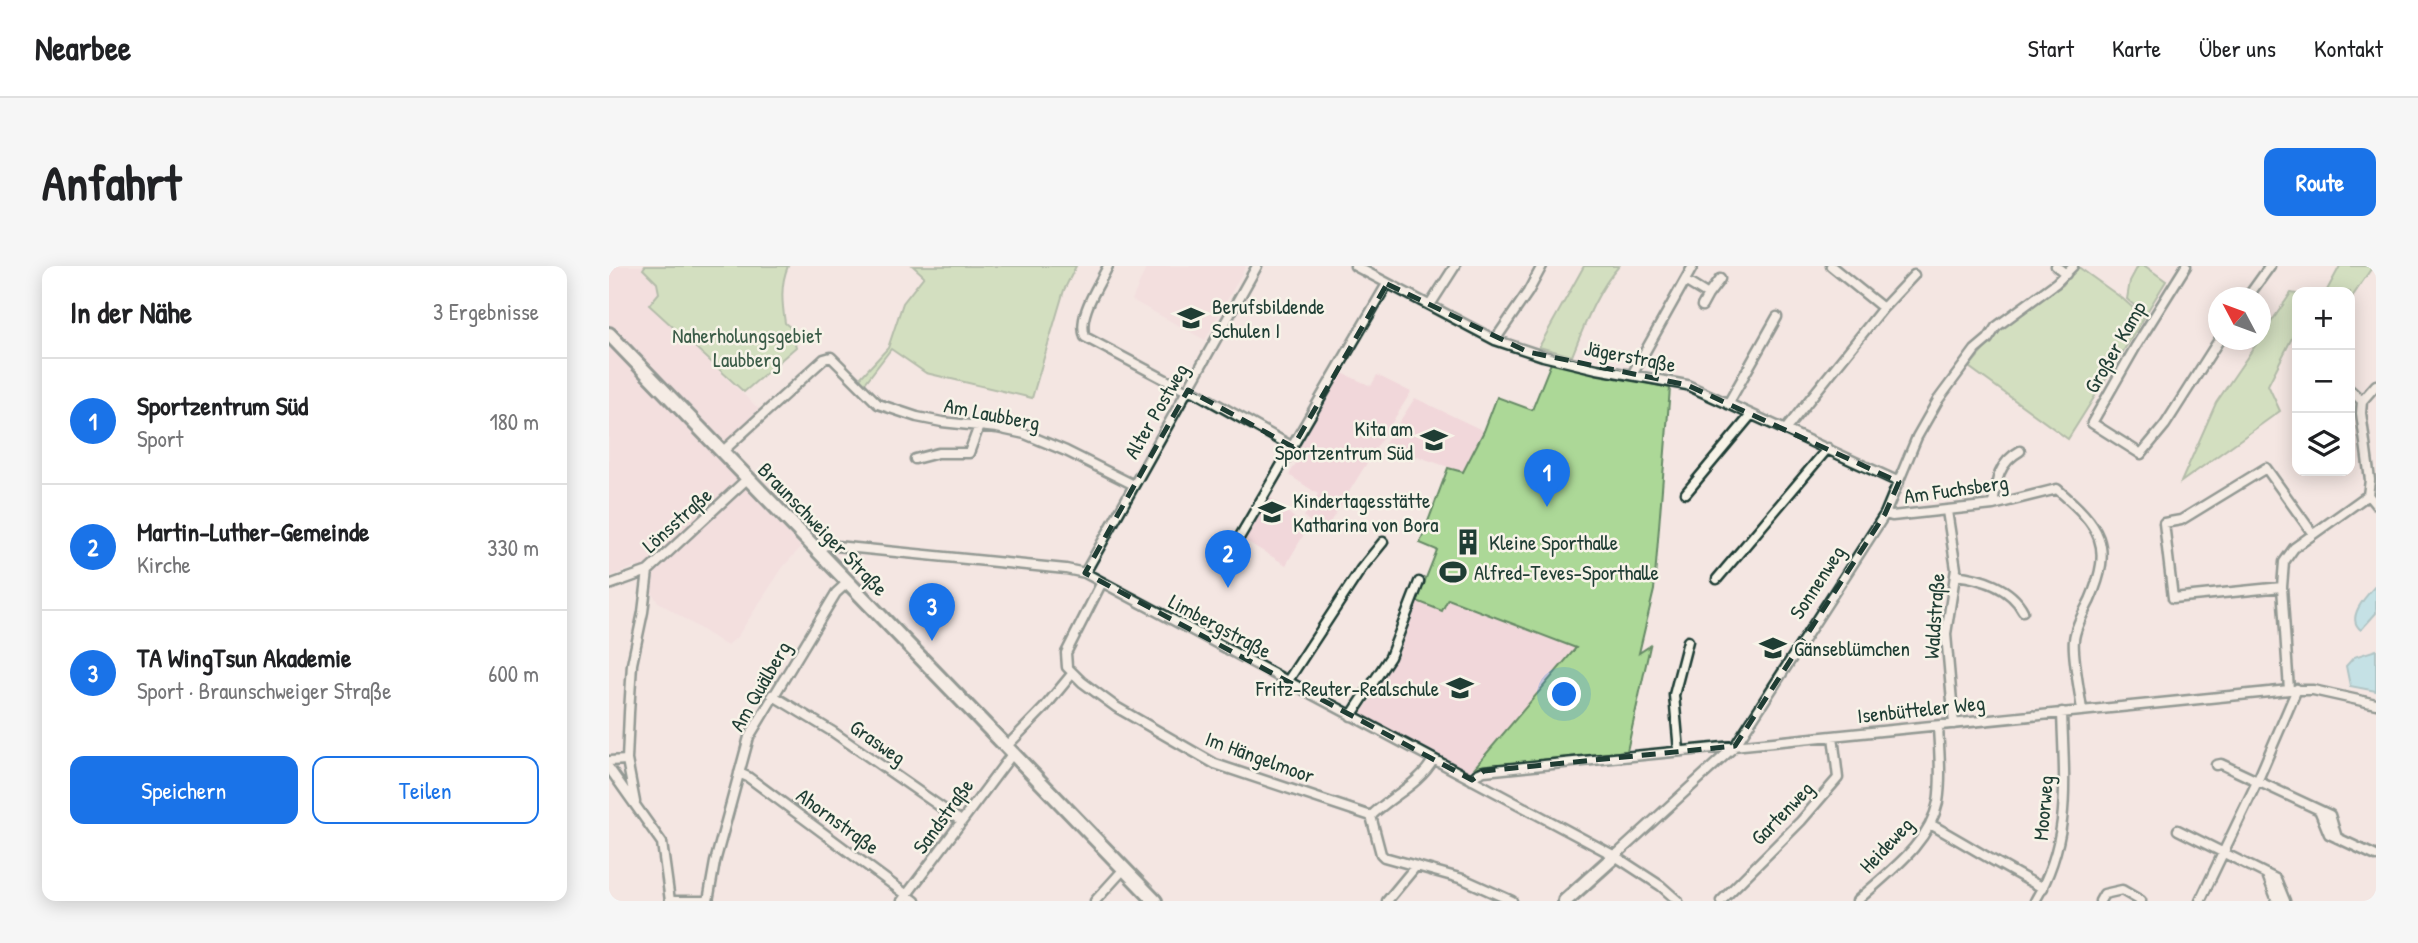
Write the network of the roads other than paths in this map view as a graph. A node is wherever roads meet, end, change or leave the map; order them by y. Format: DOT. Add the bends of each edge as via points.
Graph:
graph roads {
  1 [pos="1108,266"];
  2 [pos="1257,266"];
  3 [pos="1355,266"];
  4 [pos="1455,266"];
  5 [pos="1542,266"];
  6 [pos="1693,266"];
  7 [pos="1831,266"];
  8 [pos="2056,266"];
  9 [pos="2073,266"];
  10 [pos="2186,266"];
  11 [pos="2270,266"];
  12 [pos="2066,274"];
  13 [pos="1914,275"];
  14 [pos="1720,279"];
  15 [pos="1685,281"];
  16 [pos="1387,284"];
  17 [pos="2255,287"];
  18 [pos="1708,295"];
  19 [pos="1430,306"];
  20 [pos="1702,306"];
  21 [pos="1883,308"];
  22 [pos="1777,317"];
  23 [pos="609,334"];
  24 [pos="1495,340"];
  25 [pos="2213,350"];
  26 [pos="1632,375"];
  27 [pos="2376,385"];
  28 [pos="1188,390"];
  29 [pos="2355,395"];
  30 [pos="2361,401"];
  31 [pos="1728,404"];
  32 [pos="1751,415"];
  33 [pos="979,426"];
  34 [pos="1786,429"];
  35 [pos="1293,447"];
  36 [pos="1828,449"];
  37 [pos="2020,451"];
  38 [pos="722,452"];
  39 [pos="915,459"];
  40 [pos="747,479"];
  41 [pos="1899,482"];
  42 [pos="1134,485"];
  43 [pos="1686,494"];
  44 [pos="2368,495"];
  45 [pos="1993,505"];
  46 [pos="2376,505"];
  47 [pos="1947,511"];
  48 [pos="1885,514"];
  49 [pos="2313,534"];
  50 [pos="1383,542"];
  51 [pos="817,550"];
  52 [pos="1224,557"];
  53 [pos="648,571"];
  54 [pos="1085,573"];
  55 [pos="1955,575"];
  56 [pos="1717,579"];
  57 [pos="848,582"];
  58 [pos="1102,582"];
  59 [pos="1419,582"];
  60 [pos="609,585"];
  61 [pos="2281,587"];
  62 [pos="2023,611"];
  63 [pos="1688,641"];
  64 [pos="1072,674"];
  65 [pos="1287,682"];
  66 [pos="2293,690"];
  67 [pos="772,695"];
  68 [pos="2376,705"];
  69 [pos="2082,710"];
  70 [pos="2062,712"];
  71 [pos="1351,716"];
  72 [pos="1954,724"];
  73 [pos="1938,726"];
  74 [pos="1833,736"];
  75 [pos="1011,746"];
  76 [pos="1735,746"];
  77 [pos="1679,751"];
  78 [pos="627,760"];
  79 [pos="1433,760"];
  80 [pos="609,761"];
  81 [pos="2216,765"];
  82 [pos="609,768"];
  83 [pos="739,774"];
  84 [pos="1472,780"];
  85 [pos="2257,782"];
  86 [pos="635,802"];
  87 [pos="1371,816"];
  88 [pos="961,821"];
  89 [pos="1930,824"];
  90 [pos="2178,830"];
  91 [pos="2223,853"];
  92 [pos="1615,856"];
  93 [pos="2376,856"];
  94 [pos="1416,866"];
  95 [pos="1124,869"];
  96 [pos="2043,888"];
  97 [pos="905,897"];
  98 [pos="670,901"];
  99 [pos="915,901"];
  100 [pos="1095,901"];
  101 [pos="1155,901"];
  102 [pos="1387,901"];
  103 [pos="1511,901"];
  104 [pos="1565,901"];
  105 [pos="1678,901"];
  106 [pos="1721,901"];
  107 [pos="1857,901"];
  108 [pos="2035,901"];
  109 [pos="2100,901"];
  110 [pos="2141,901"];
  111 [pos="2200,901"];
  112 [pos="2284,901"];
  1 -- 28 [label="street" via="1083,319 1085,337"];
  2 -- 28 [label="street, Alter Postweg"];
  3 -- 16 [label="street, Jägerstraße"];
  4 -- 19 [label="street"];
  5 -- 24 [label="street"];
  6 -- 15 [label="street"];
  7 -- 21 [label="street"];
  8 -- 12 [label="street"];
  9 -- 12 [label="street, Sonnenweg"];
  10 -- 25 [label="street, Großer Kamp" via="2092,423 2141,454"];
  11 -- 17 [label="street"];
  12 -- 41 [label="street, Sonnenweg" via="1996,327 1975,350 1938,400"];
  13 -- 21 [label="street"];
  14 -- 18 [label="street"];
  15 -- 18 [label="street"];
  15 -- 26 [label="street"];
  16 -- 19 [label="street, Jägerstraße"];
  16 -- 35 [label="street"];
  18 -- 20 [label="street"];
  19 -- 24 [label="street, Jägerstraße"];
  21 -- 34 [label="street"];
  22 -- 31 [label="street"];
  23 -- 38 [label="street, Braunschweiger Straße"];
  24 -- 26 [label="street, Jägerstraße" via="1543,356"];
  26 -- 31 [label="street, Jägerstraße" via="1687,385"];
  27 -- 30 [label="street"];
  28 -- 35 [label="street"];
  28 -- 42 [label="street, Alter Postweg"];
  29 -- 30 [label="street"];
  30 -- 44 [label="street"];
  31 -- 32 [label="street, Jägerstraße"];
  32 -- 34 [label="street, Jägerstraße"];
  32 -- 43 [label="street"];
  33 -- 38 [label="street, Am Laubberg" via="917,417 878,404 831,357"];
  33 -- 39 [label="street" via="969,453"];
  33 -- 42 [label="street, Am Laubberg" via="1025,434"];
  34 -- 36 [label="street, Jägerstraße"];
  35 -- 52 [label="street" via="1239,538 1223,548"];
  36 -- 41 [label="street, Jägerstraße"];
  36 -- 56 [label="street"];
  37 -- 45 [label="street" via="1997,475"];
  38 -- 40 [label="street, Braunschweiger Straße"];
  40 -- 51 [label="street, Braunschweiger Straße"];
  40 -- 53 [label="street, Lönsstraße"];
  41 -- 48 [label="street, Sonnenweg"];
  42 -- 54 [label="street, Alter Postweg"];
  44 -- 46 [label="street"];
  44 -- 49 [label="street"];
  45 -- 47 [label="street, Am Fuchsberg"];
  45 -- 69 [label="street, Am Fuchsberg" via="2057,489 2081,510 2100,539 2100,577 2073,640"];
  47 -- 48 [label="street, Am Fuchsberg"];
  47 -- 55 [label="street, Waldstraße"];
  48 -- 76 [label="street, Sonnenweg"];
  49 -- 61 [label="street" via="2284,562"];
  49 -- 61 [label="street" via="2266,468 2181,520 2164,523 2173,598"];
  50 -- 65 [label="street"];
  51 -- 54 [label="street, Limbergstraße" via="826,545"];
  51 -- 57 [label="street, Braunschweiger Straße"];
  53 -- 60 [label="street"];
  53 -- 78 [label="street, Lönsstraße" via="632,664"];
  54 -- 58 [label="street, Limbergstraße"];
  55 -- 62 [label="street" via="2000,588"];
  55 -- 72 [label="street, Waldstraße" via="1946,634"];
  57 -- 67 [label="street, Am Quälberg" via="836,593"];
  57 -- 75 [label="street, Braunschweiger Straße"];
  58 -- 64 [label="street" via="1066,653"];
  58 -- 65 [label="street, Limbergstraße"];
  59 -- 71 [label="street" via="1390,657"];
  61 -- 66 [label="street"];
  63 -- 77 [label="street" via="1674,695"];
  64 -- 75 [label="street"];
  64 -- 87 [label="street, Im Hängelmoor" via="1138,721 1215,764"];
  65 -- 71 [label="street, Limbergstraße"];
  66 -- 68 [label="street, Isenbütteler Weg" via="2313,690"];
  66 -- 69 [label="street, Isenbütteler Weg"];
  66 -- 85 [label="street" via="2294,702"];
  67 -- 83 [label="street, Am Quälberg" via="749,737"];
  67 -- 88 [label="street, Grasweg"];
  69 -- 70 [label="street, Isenbütteler Weg"];
  70 -- 72 [label="street, Isenbütteler Weg"];
  70 -- 96 [label="street, Moorweg" via="2065,804 2056,856"];
  71 -- 79 [label="street, Limbergstraße"];
  72 -- 73 [label="street, Isenbütteler Weg"];
  73 -- 74 [label="street, Isenbütteler Weg"];
  73 -- 89 [label="street, Heideweg" via="1939,792"];
  74 -- 76 [label="street, Isenbütteler Weg"];
  74 -- 106 [label="street, Gartenweg" via="1838,778"];
  75 -- 88 [label="street, Sandstraße"];
  75 -- 95 [label="street, Braunschweiger Straße"];
  76 -- 77 [label="street, Isenbütteler Weg"];
  76 -- 92 [label="street, Sonnenweg"];
  77 -- 84 [label="street, Isenbütteler Weg" via="1484,771"];
  78 -- 80 [label="street"];
  78 -- 86 [label="street, Lönsstraße"];
  79 -- 84 [label="street, Limbergstraße"];
  79 -- 87 [label="street" via="1422,776"];
  81 -- 85 [label="street"];
  82 -- 86 [label="street"];
  83 -- 97 [label="street, Ahornstraße"];
  83 -- 98 [label="street, Am Quälberg" via="708,901"];
  84 -- 92 [label="street, Limbergstraße"];
  85 -- 91 [label="street"];
  85 -- 93 [label="street" via="2330,816 2337,838"];
  86 -- 98 [label="street" via="664,849"];
  87 -- 94 [label="street" via="1381,854"];
  88 -- 97 [label="street, Sandstraße"];
  89 -- 96 [label="street"];
  89 -- 107 [label="street, Heideweg" via="1907,854"];
  90 -- 91 [label="street"];
  91 -- 111 [label="street"];
  91 -- 112 [label="street" via="2276,879"];
  92 -- 104 [label="street, Sonnenweg"];
  92 -- 105 [label="street, Limbergstraße"];
  94 -- 102 [label="street"];
  94 -- 103 [label="street" via="1463,879"];
  95 -- 100 [label="street"];
  95 -- 101 [label="street, Braunschweiger Straße"];
  96 -- 108 [label="street, Moorweg"];
  97 -- 99 [label="street, Ahornstraße"];
  109 -- 110 [label="street" via="2104,894 2122,890"];
}
